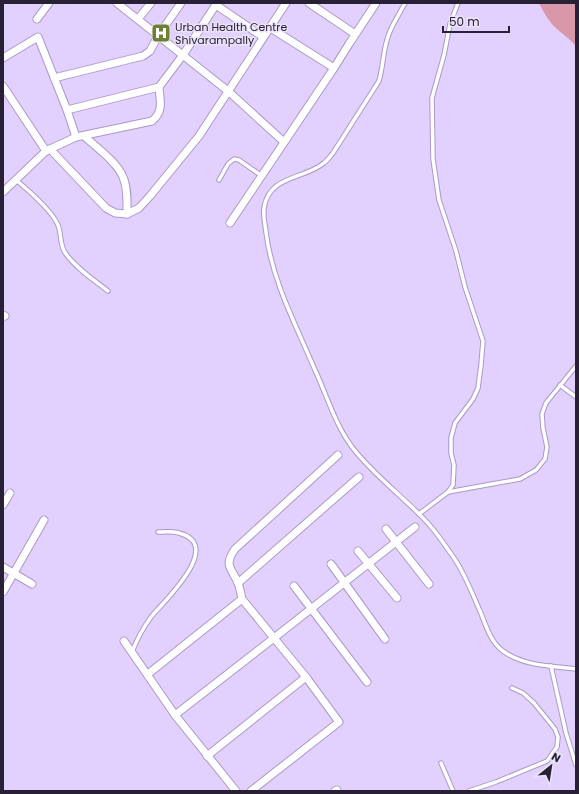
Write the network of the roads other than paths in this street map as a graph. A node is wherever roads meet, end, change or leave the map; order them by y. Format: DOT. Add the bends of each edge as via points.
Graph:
graph roads {
  1 [pos="49,3"];
  2 [pos="117,3"];
  3 [pos="151,3"];
  4 [pos="181,3"];
  5 [pos="309,3"];
  6 [pos="405,3"];
  7 [pos="458,3"];
  8 [pos="217,4"];
  9 [pos="282,4"];
  10 [pos="373,4"];
  11 [pos="36,19"];
  12 [pos="138,19"];
  13 [pos="269,27"];
  14 [pos="355,34"];
  15 [pos="158,36"];
  16 [pos="263,37"];
  17 [pos="183,55"];
  18 [pos="3,58"];
  19 [pos="334,68"];
  20 [pos="54,78"];
  21 [pos="3,86"];
  22 [pos="159,87"];
  23 [pos="228,90"];
  24 [pos="67,110"];
  25 [pos="84,136"];
  26 [pos="76,138"];
  27 [pos="284,142"];
  28 [pos="48,150"];
  29 [pos="262,176"];
  30 [pos="16,180"];
  31 [pos="219,180"];
  32 [pos="4,190"];
  33 [pos="127,214"];
  34 [pos="230,223"];
  35 [pos="108,291"];
  36 [pos="576,366"];
  37 [pos="560,385"];
  38 [pos="576,397"];
  39 [pos="338,455"];
  40 [pos="359,477"];
  41 [pos="448,492"];
  42 [pos="10,493"];
  43 [pos="3,506"];
  44 [pos="419,514"];
  45 [pos="44,520"];
  46 [pos="415,526"];
  47 [pos="386,529"];
  48 [pos="158,532"];
  49 [pos="396,541"];
  50 [pos="358,551"];
  51 [pos="368,563"];
  52 [pos="331,564"];
  53 [pos="3,567"];
  54 [pos="14,573"];
  55 [pos="238,583"];
  56 [pos="344,583"];
  57 [pos="32,584"];
  58 [pos="429,584"];
  59 [pos="294,586"];
  60 [pos="3,592"];
  61 [pos="397,598"];
  62 [pos="242,599"];
  63 [pos="312,608"];
  64 [pos="274,638"];
  65 [pos="385,639"];
  66 [pos="124,641"];
  67 [pos="132,652"];
  68 [pos="551,666"];
  69 [pos="576,669"];
  70 [pos="148,674"];
  71 [pos="306,677"];
  72 [pos="367,682"];
  73 [pos="512,688"];
  74 [pos="175,715"];
  75 [pos="207,756"];
  76 [pos="441,763"];
  77 [pos="576,765"];
  78 [pos="236,791"];
  79 [pos="251,791"];
  80 [pos="453,791"];
  81 [pos="469,791"];
  1 -- 11 [label="street"];
  2 -- 12 [label="street"];
  3 -- 12 [label="street"];
  4 -- 15 [label="street"];
  5 -- 14 [label="street"];
  6 -- 44 [label="lane" via="387,38 379,80 333,152 320,166 273,189 267,198 264,217 268,252 287,309 335,419 357,453"];
  7 -- 41 [label="lane" via="450,24 432,98 433,159 439,200 483,342 478,388 455,423 451,438 454,473 453,485"];
  8 -- 16 [label="street"];
  8 -- 17 [label="street"];
  9 -- 13 [label="street"];
  10 -- 14 [label="street"];
  12 -- 15 [label="street"];
  13 -- 16 [label="street"];
  13 -- 19 [label="street"];
  14 -- 19 [label="street"];
  15 -- 17 [label="street"];
  15 -- 20 [label="street" via="150,51 143,56"];
  16 -- 23 [label="street"];
  17 -- 22 [label="street"];
  17 -- 23 [label="street"];
  18 -- 20 [label="street" via="38,37"];
  19 -- 27 [label="street"];
  20 -- 24 [label="street"];
  21 -- 28 [label="street"];
  22 -- 24 [label="street"];
  22 -- 25 [label="street" via="160,108 158,116 152,121"];
  23 -- 27 [label="street"];
  23 -- 33 [label="street" via="199,136 139,208"];
  24 -- 26 [label="street"];
  25 -- 26 [label="street"];
  25 -- 33 [label="street" via="116,166 123,177"];
  26 -- 28 [label="street"];
  27 -- 29 [label="street"];
  28 -- 30 [label="street"];
  28 -- 33 [label="street" via="106,208 116,214"];
  29 -- 31 [label="lane" via="234,159"];
  29 -- 34 [label="street"];
  30 -- 32 [label="street"];
  30 -- 35 [label="lane" via="43,205 58,224 61,244 66,254"];
  36 -- 37 [label="lane"];
  37 -- 38 [label="lane"];
  37 -- 41 [label="lane" via="546,403 542,414 547,447 544,459 536,470 520,479"];
  39 -- 55 [label="street" via="235,549 228,564"];
  40 -- 55 [label="street"];
  41 -- 44 [label="lane"];
  42 -- 43 [label="street"];
  44 -- 68 [label="lane" via="437,533 458,565 492,640 503,651 519,660"];
  45 -- 54 [label="street"];
  46 -- 49 [label="street"];
  47 -- 49 [label="street"];
  48 -- 67 [label="lane" via="178,532 188,536 196,552 193,565 139,634"];
  49 -- 51 [label="street"];
  49 -- 58 [label="street"];
  50 -- 51 [label="street"];
  51 -- 56 [label="street"];
  51 -- 61 [label="street"];
  52 -- 56 [label="street"];
  53 -- 54 [label="street"];
  54 -- 57 [label="street"];
  54 -- 60 [label="street"];
  55 -- 62 [label="street"];
  56 -- 63 [label="street"];
  56 -- 65 [label="street"];
  59 -- 63 [label="street"];
  62 -- 64 [label="street"];
  62 -- 70 [label="street"];
  63 -- 64 [label="street"];
  63 -- 72 [label="street"];
  64 -- 71 [label="street"];
  64 -- 74 [label="street"];
  66 -- 67 [label="street"];
  67 -- 70 [label="street"];
  68 -- 69 [label="lane"];
  68 -- 77 [label="lane"];
  70 -- 74 [label="street"];
  71 -- 75 [label="street"];
  71 -- 79 [label="street" via="339,722"];
  73 -- 81 [label="lane" via="523,693 534,703 555,729 558,737 557,747 547,760"];
  74 -- 75 [label="street"];
  75 -- 78 [label="street"];
  76 -- 80 [label="lane"];
}
